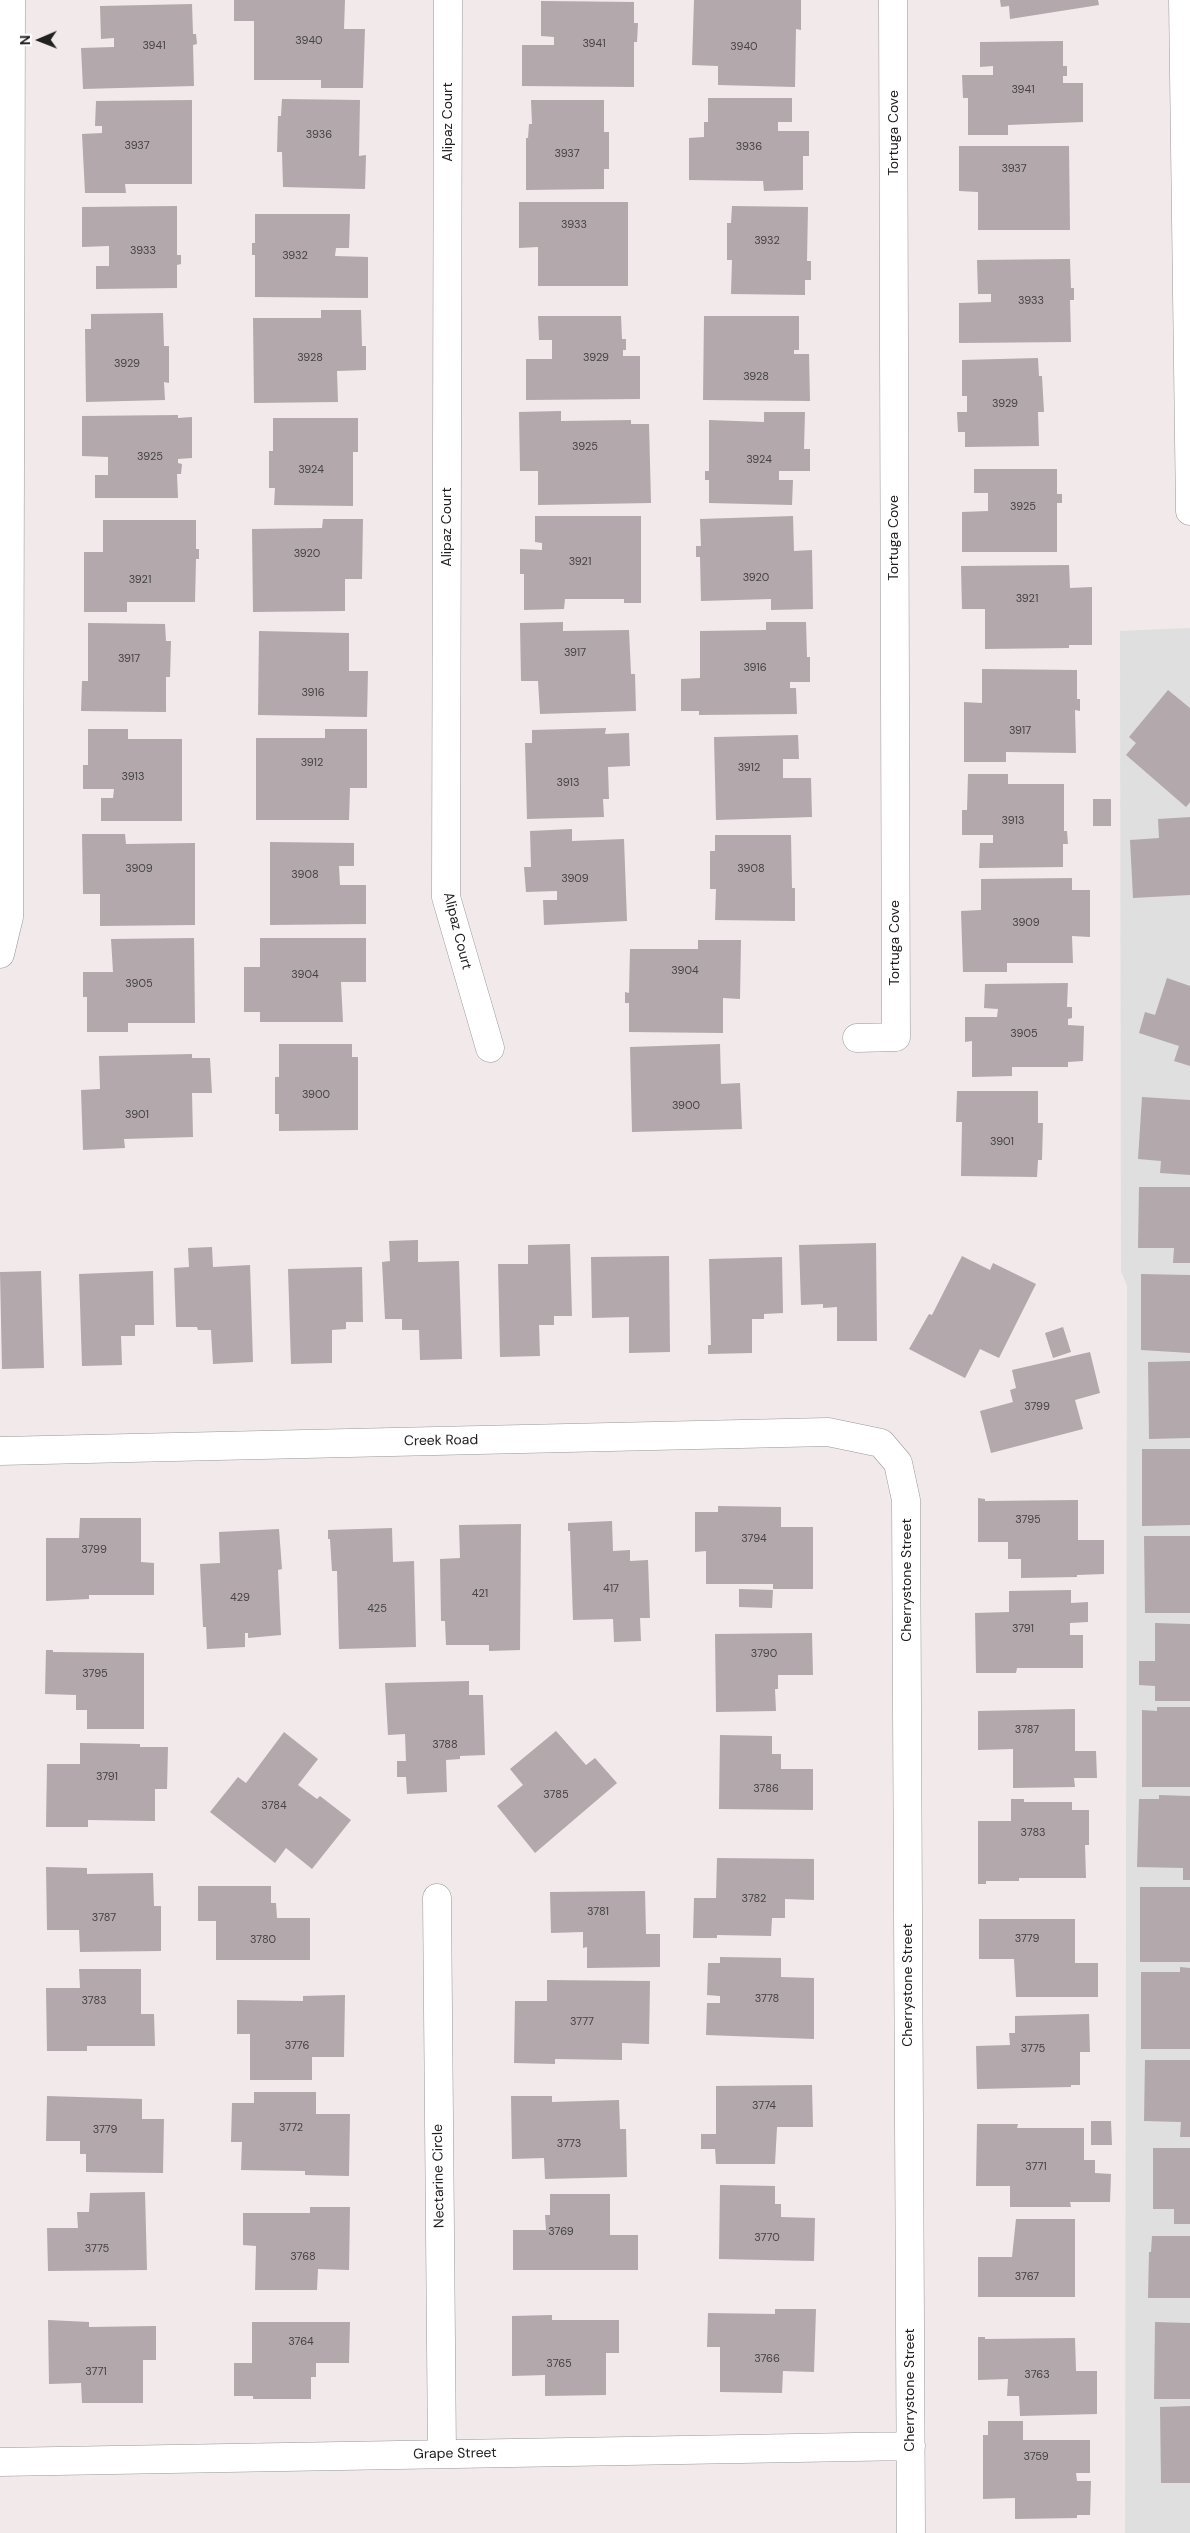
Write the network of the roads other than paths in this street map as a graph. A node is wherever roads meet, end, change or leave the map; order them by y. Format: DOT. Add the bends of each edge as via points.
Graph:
graph roads {
  1 [pos="10,0"];
  2 [pos="448,0"];
  3 [pos="893,0"];
  4 [pos="1183,0"];
  5 [pos="1187,39"];
  6 [pos="1190,511"];
  7 [pos="0,954"];
  8 [pos="857,1038"];
  9 [pos="490,1048"];
  10 [pos="881,1444"];
  11 [pos="0,1451"];
  12 [pos="437,1898"];
  13 [pos="911,2446"];
  14 [pos="442,2454"];
  15 [pos="0,2462"];
  16 [pos="911,2533"];
  1 -- 7 [label="street" via="9,917"];
  2 -- 9 [label="street, Alipaz Court" via="446,897"];
  3 -- 8 [label="street, Tortuga Cove" via="896,1037"];
  4 -- 5 [label="street"];
  5 -- 6 [label="street"];
  10 -- 11 [label="street, Creek Road" via="828,1432"];
  10 -- 13 [label="street, Cherrystone Street" via="898,1463 906,1500"];
  12 -- 14 [label="street, Nectarine Circle"];
  13 -- 14 [label="street, Grape Street"];
  13 -- 16 [label="street, Cherrystone Street"];
  14 -- 15 [label="street, Grape Street"];
}
